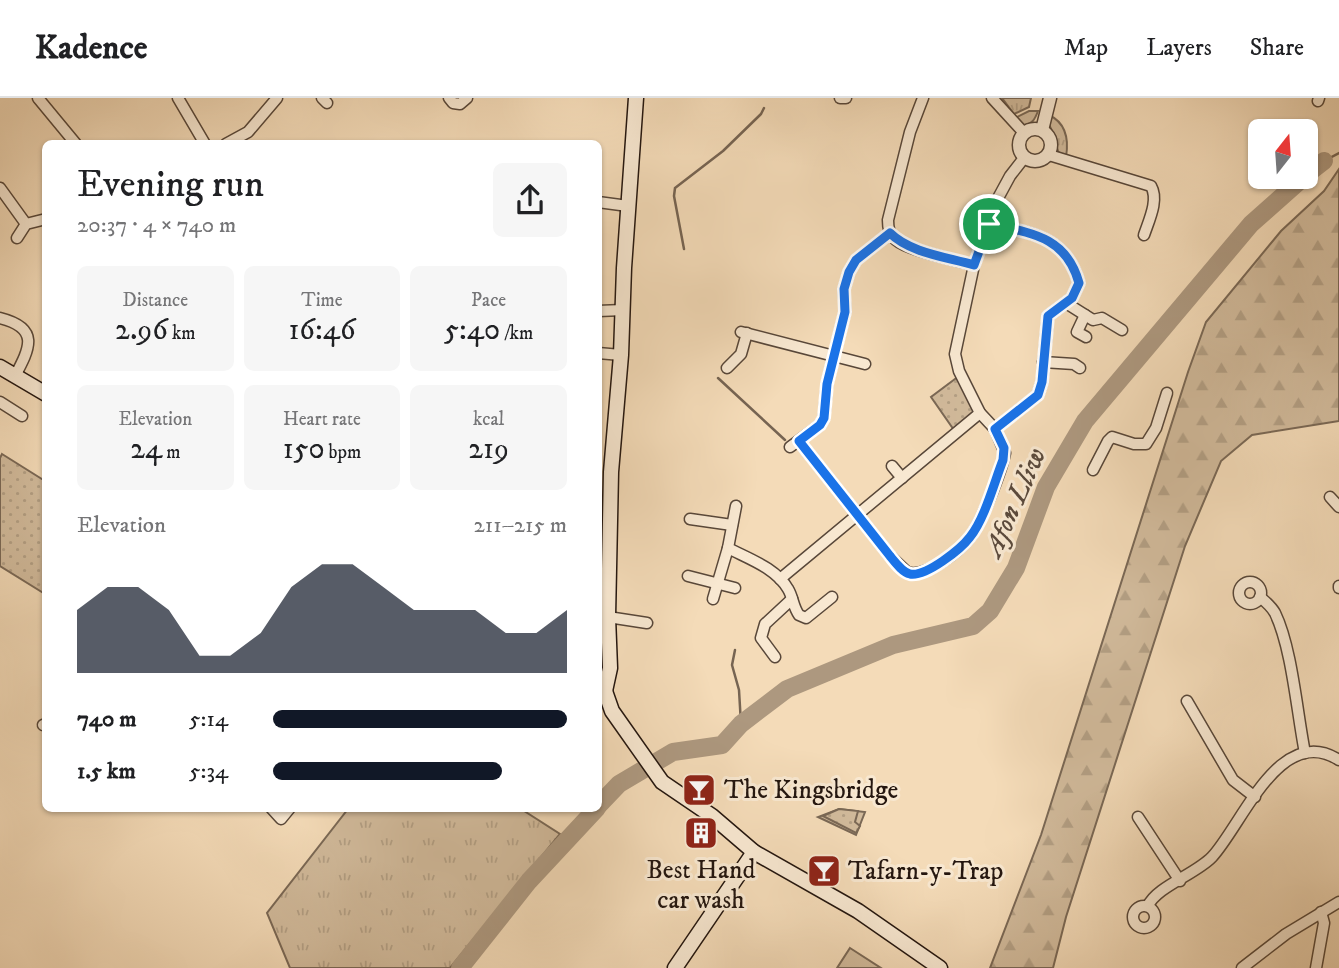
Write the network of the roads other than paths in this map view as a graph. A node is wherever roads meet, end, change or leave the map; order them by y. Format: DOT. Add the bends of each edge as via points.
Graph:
graph roads {
  1 [pos="38,98"];
  2 [pos="178,98"];
  3 [pos="277,98"];
  4 [pos="449,98"];
  5 [pos="467,98"];
  6 [pos="636,98"];
  7 [pos="840,98"];
  8 [pos="846,98"];
  9 [pos="923,98"];
  10 [pos="992,98"];
  11 [pos="1050,98"];
  12 [pos="1042,130"];
  13 [pos="1024,133"];
  14 [pos="73,140"];
  15 [pos="203,140"];
  16 [pos="236,140"];
  17 [pos="1049,155"];
  18 [pos="1024,158"];
  19 [pos="0,188"];
  20 [pos="602,203"];
  21 [pos="628,206"];
  22 [pos="42,220"];
  23 [pos="26,224"];
  24 [pos="989,224"];
  25 [pos="890,233"];
  26 [pos="1144,235"];
  27 [pos="17,238"];
  28 [pos="974,265"];
  29 [pos="1066,303"];
  30 [pos="623,310"];
  31 [pos="602,311"];
  32 [pos="1085,315"];
  33 [pos="0,318"];
  34 [pos="1122,330"];
  35 [pos="1086,337"];
  36 [pos="602,353"];
  37 [pos="621,355"];
  38 [pos="835,356"];
  39 [pos="1043,362"];
  40 [pos="865,365"];
  41 [pos="0,367"];
  42 [pos="727,368"];
  43 [pos="1080,368"];
  44 [pos="15,376"];
  45 [pos="42,392"];
  46 [pos="1167,393"];
  47 [pos="20,399"];
  48 [pos="0,402"];
  49 [pos="980,413"];
  50 [pos="995,429"];
  51 [pos="892,466"];
  52 [pos="605,470"];
  53 [pos="1093,470"];
  54 [pos="902,478"];
  55 [pos="1330,497"];
  56 [pos="736,506"];
  57 [pos="1339,506"];
  58 [pos="858,513"];
  59 [pos="690,519"];
  60 [pos="732,525"];
  61 [pos="728,548"];
  62 [pos="688,576"];
  63 [pos="780,579"];
  64 [pos="717,584"];
  65 [pos="735,588"];
  66 [pos="832,597"];
  67 [pos="1260,597"];
  68 [pos="713,598"];
  69 [pos="792,599"];
  70 [pos="608,617"];
  71 [pos="647,623"];
  72 [pos="775,657"];
  73 [pos="602,690"];
  74 [pos="1187,701"];
  75 [pos="1304,753"];
  76 [pos="1339,760"];
  77 [pos="1255,797"];
  78 [pos="275,812"];
  79 [pos="287,812"];
  80 [pos="1138,817"];
  81 [pos="754,852"];
  82 [pos="1180,881"];
  83 [pos="1339,902"];
  84 [pos="1148,906"];
  85 [pos="1321,912"];
  86 [pos="675,968"];
  87 [pos="940,968"];
  88 [pos="1241,968"];
  89 [pos="1316,968"];
  1 -- 14 [label="street"];
  2 -- 15 [label="street"];
  3 -- 16 [label="street"];
  4 -- 5 [label="street" via="456,104"];
  6 -- 21 [label="main road"];
  7 -- 8 [label="street"];
  9 -- 25 [label="street" via="888,220"];
  10 -- 13 [label="street"];
  11 -- 12 [label="street"];
  12 -- 13 [label="street"];
  12 -- 17 [label="street" via="1051,141"];
  13 -- 18 [label="street" via="1019,148"];
  17 -- 18 [label="street" via="1040,161"];
  17 -- 26 [label="street" via="1151,186 1154,201"];
  18 -- 24 [label="street" via="1003,188"];
  19 -- 23 [label="street"];
  20 -- 21 [label="street"];
  21 -- 30 [label="main road"];
  22 -- 23 [label="street"];
  23 -- 27 [label="street"];
  24 -- 28 [label="street"];
  24 -- 29 [label="street" via="1045,238 1059,247 1079,283"];
  25 -- 28 [label="street" via="910,247"];
  25 -- 38 [label="street" via="856,260 849,272"];
  28 -- 49 [label="street" via="955,354"];
  29 -- 32 [label="street"];
  29 -- 39 [label="street" via="1048,316"];
  30 -- 31 [label="street"];
  30 -- 37 [label="main road"];
  32 -- 34 [label="street" via="1093,320 1102,318"];
  32 -- 35 [label="street" via="1077,332"];
  33 -- 44 [label="street" via="22,327 29,341"];
  36 -- 37 [label="street"];
  37 -- 52 [label="main road"];
  38 -- 40 [label="street"];
  38 -- 42 [label="street" via="744,332 741,354"];
  38 -- 58 [label="street" via="824,418 794,444"];
  39 -- 43 [label="street"];
  39 -- 50 [label="street" via="1038,395"];
  41 -- 44 [label="main road"];
  44 -- 45 [label="main road"];
  46 -- 53 [label="street" via="1146,444 1112,437"];
  47 -- 48 [label="street" via="18,413"];
  49 -- 50 [label="street"];
  49 -- 54 [label="street"];
  50 -- 58 [label="street" via="1005,453 978,523 964,544 933,567 922,573 907,572"];
  51 -- 54 [label="street"];
  52 -- 70 [label="main road"];
  54 -- 58 [label="street"];
  55 -- 57 [label="street"];
  56 -- 60 [label="street"];
  58 -- 63 [label="street"];
  59 -- 60 [label="street"];
  60 -- 61 [label="street"];
  61 -- 63 [label="street"];
  61 -- 64 [label="street"];
  62 -- 64 [label="street"];
  63 -- 69 [label="street"];
  64 -- 65 [label="street"];
  64 -- 68 [label="street"];
  66 -- 69 [label="street" via="806,618 795,611"];
  67 -- 75 [label="street" via="1274,612 1284,638"];
  69 -- 72 [label="street" via="765,624 761,639"];
  70 -- 71 [label="street"];
  70 -- 73 [label="main road" via="610,668"];
  73 -- 81 [label="main road" via="662,782"];
  74 -- 77 [label="street" via="1188,715 1233,780"];
  75 -- 76 [label="street" via="1320,752"];
  75 -- 77 [label="street" via="1275,770"];
  77 -- 82 [label="street" via="1210,860"];
  78 -- 79 [label="street" via="281,819"];
  80 -- 82 [label="street"];
  81 -- 86 [label="main road"];
  81 -- 87 [label="main road" via="858,911"];
  82 -- 84 [label="street" via="1153,897"];
  83 -- 85 [label="street"];
  85 -- 88 [label="street"];
  85 -- 89 [label="street" via="1324,923"];
}
